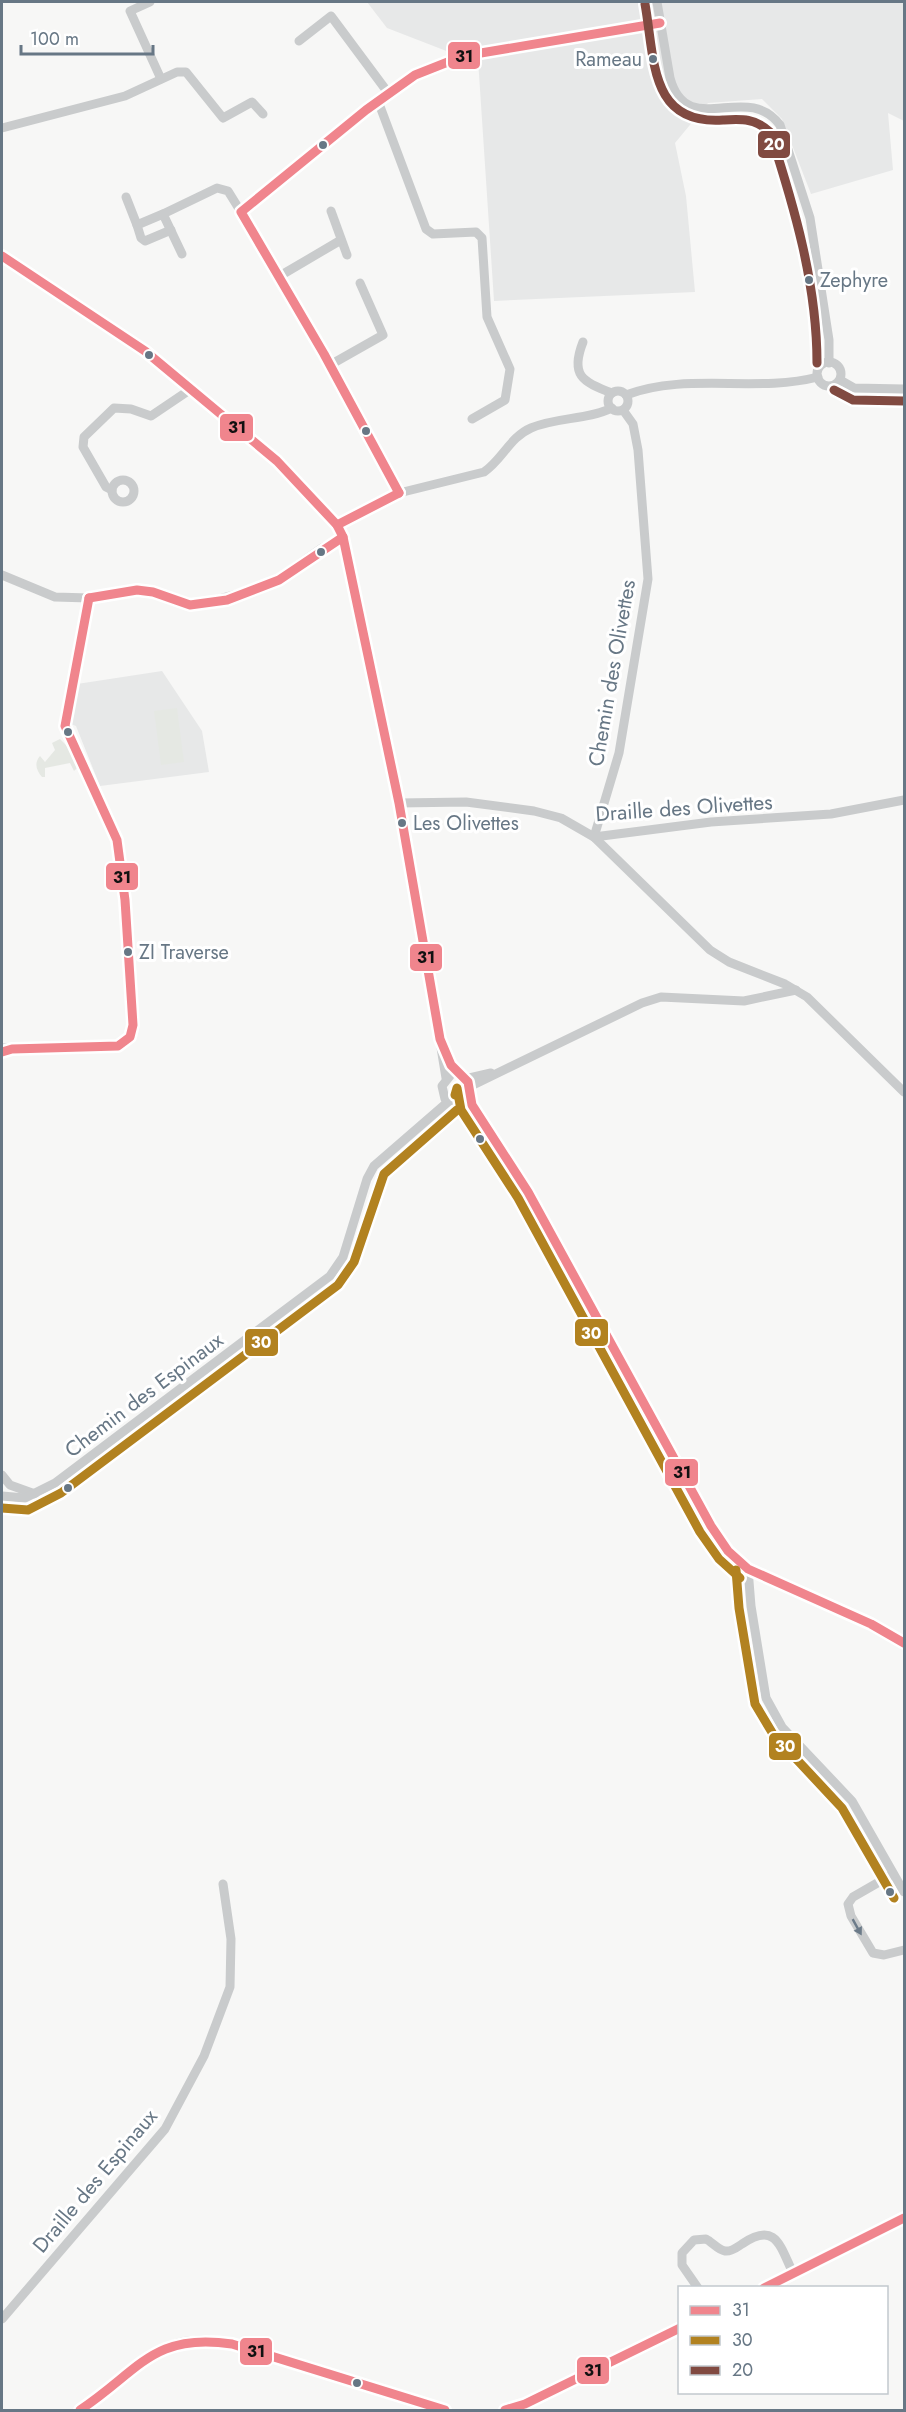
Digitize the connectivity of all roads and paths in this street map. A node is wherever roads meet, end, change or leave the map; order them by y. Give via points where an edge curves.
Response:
1 (150, 2) edge
2 (657, 2) edge
3 (660, 23) junction
4 (299, 41) dead end
5 (160, 79) junction
6 (389, 94) junction
7 (378, 101) junction
8 (263, 114) dead end
9 (2, 128) edge
10 (126, 197) dead end
11 (331, 211) dead end
12 (242, 212) junction
13 (164, 214) junction
14 (137, 225) junction
15 (171, 230) junction
16 (341, 240) junction
17 (182, 254) dead end
18 (347, 255) dead end
19 (2, 256) edge
20 (278, 277) junction
21 (360, 283) dead end
22 (583, 342) dead end
23 (829, 363) junction
24 (330, 365) junction
25 (818, 377) junction
26 (840, 380) junction
27 (191, 389) junction
28 (904, 389) edge
29 (612, 393) junction
30 (626, 395) junction
31 (612, 408) junction
32 (623, 410) junction
33 (472, 419) dead end
34 (112, 490) dead end
35 (399, 493) junction
36 (337, 525) junction
37 (343, 537) junction
38 (2, 575) edge
39 (89, 598) junction
40 (904, 800) edge
41 (399, 803) junction
42 (594, 837) junction
43 (796, 990) junction
44 (440, 1039) junction
45 (5, 1050) edge
46 (446, 1078) junction
47 (465, 1084) junction
48 (904, 1092) edge
49 (446, 1098) junction
50 (459, 1102) junction
51 (490, 1136) junction
52 (2, 1475) edge
53 (35, 1494) junction
54 (2, 1496) edge
55 (748, 1569) junction
56 (904, 1643) edge
57 (893, 1874) junction
58 (222, 1884) dead end
59 (904, 1892) edge
60 (904, 1950) edge
61 (904, 2218) edge
62 (793, 2273) junction
63 (697, 2286) edge
64 (767, 2286) edge
65 (2, 2319) edge
66 (678, 2329) edge
67 (80, 2410) edge
68 (445, 2410) edge
69 (505, 2410) edge

1 - 5 street via 130,11
2 - 3 street
3 - 6 street via 463,56 415,75
3 - 23 street via 674,91 681,99 702,109 759,108 771,113 780,125 810,218
4 - 6 street via 331,16
5 - 8 street via 186,72 223,118 252,102
5 - 9 street via 125,96
6 - 7 street
7 - 12 street
7 - 33 street via 426,229 433,234 476,232 482,238 487,317 510,369 505,400
10 - 14 street
11 - 16 street
12 - 13 street via 228,191 217,188
12 - 20 street
13 - 14 street
13 - 15 street
14 - 15 street via 145,241
15 - 17 street
16 - 18 street
16 - 20 street
19 - 27 street via 145,351
20 - 24 street
21 - 24 street via 383,335
22 - 29 street via 578,356 580,376 594,387
23 - 25 street via 819,369
23 - 26 street via 839,368
24 - 35 street
25 - 26 street via 826,386
25 - 30 street via 772,383 657,386
26 - 28 street via 854,388
27 - 34 street via 152,416 114,408 84,437 83,447 106,487
27 - 36 street via 277,461
29 - 30 street
29 - 31 street via 608,399
30 - 32 street via 628,403
31 - 32 street
31 - 35 street via 528,429 484,472
32 - 42 street, Chemin des Olivettes via 633,424 638,450 648,579 620,753
35 - 36 street
36 - 37 street
37 - 39 street via 269,585 213,603 187,605 154,592 136,590
37 - 41 street
38 - 39 street via 55,597
39 - 45 street via 65,726 117,840 133,1025 130,1037 118,1046
40 - 42 street, Draille des Olivettes via 831,814 711,822
41 - 42 street, Draille des Olivettes via 466,802 534,811 561,818
41 - 44 street
42 - 43 street via 710,950
43 - 47 street via 744,1000 661,997
43 - 48 street
44 - 46 street
44 - 47 street
46 - 47 street
46 - 49 street via 441,1086
47 - 50 street
47 - 51 street
49 - 50 street
49 - 53 street, Chemin des Espinaux via 419,1128 374,1166 344,1257 330,1276 63,1478
50 - 51 street
51 - 55 street via 528,1192 711,1526 728,1551
52 - 53 street via 10,1485
53 - 54 street, Chemin des Espinaux via 25,1498
55 - 56 street via 871,1624
55 - 57 street via 766,1698 782,1727 852,1801
57 - 59 street
57 -> 60 street via 853,1897 848,1904 873,1953 884,1955
58 - 65 street, Draille des Espinaux via 231,1939 230,1987 204,2056 165,2129
61 - 62 street
62 - 63 street via 772,2236 756,2234 732,2251 724,2252 706,2239 694,2240 682,2253 682,2265
62 - 64 street
66 - 69 street via 525,2404
67 - 68 street via 151,2356 178,2341 206,2338

